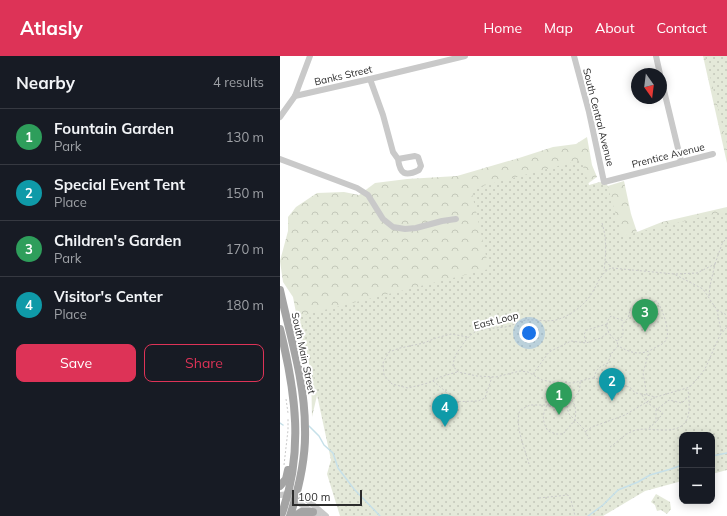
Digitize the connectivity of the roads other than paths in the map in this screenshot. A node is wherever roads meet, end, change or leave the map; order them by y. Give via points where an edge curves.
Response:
1 (310, 56) edge
2 (465, 56) edge
3 (574, 56) edge
4 (656, 56) edge
5 (659, 68) edge
6 (370, 79) junction
7 (295, 96) junction
8 (667, 103) edge
9 (280, 116) edge
10 (714, 154) dead end
11 (280, 159) edge
12 (398, 159) dead end
13 (681, 161) junction
14 (604, 182) joint
15 (456, 219) dead end
16 (280, 290) edge
17 (280, 329) edge
18 (292, 387) junction
19 (280, 486) edge
20 (284, 495) edge
21 (296, 496) junction
22 (315, 514) edge
23 (280, 516) edge
24 (290, 516) edge
25 (296, 516) edge
26 (326, 516) edge

1 - 7 street
2 - 6 street, Banks Street
3 - 14 street, South Central Avenue
4 - 5 street
6 - 7 street, Banks Street
6 - 12 street via 393,152
7 - 9 street
8 - 13 street
10 - 13 street, Prentice Avenue
11 - 15 street via 357,188 368,195 383,219 393,226 416,228
13 - 14 street, Prentice Avenue
16 - 21 main road, South Main Street via 304,402 305,446
17 - 18 main road, South Main Street
18 - 19 main road via 289,465 286,478
18 - 20 main road, South Main Street via 296,418 294,463
20 - 21 street
20 - 23 main road, South Main Street
21 - 22 street
21 - 24 main road, South Main Street
21 - 26 street via 305,498
22 - 25 main road via 301,512

